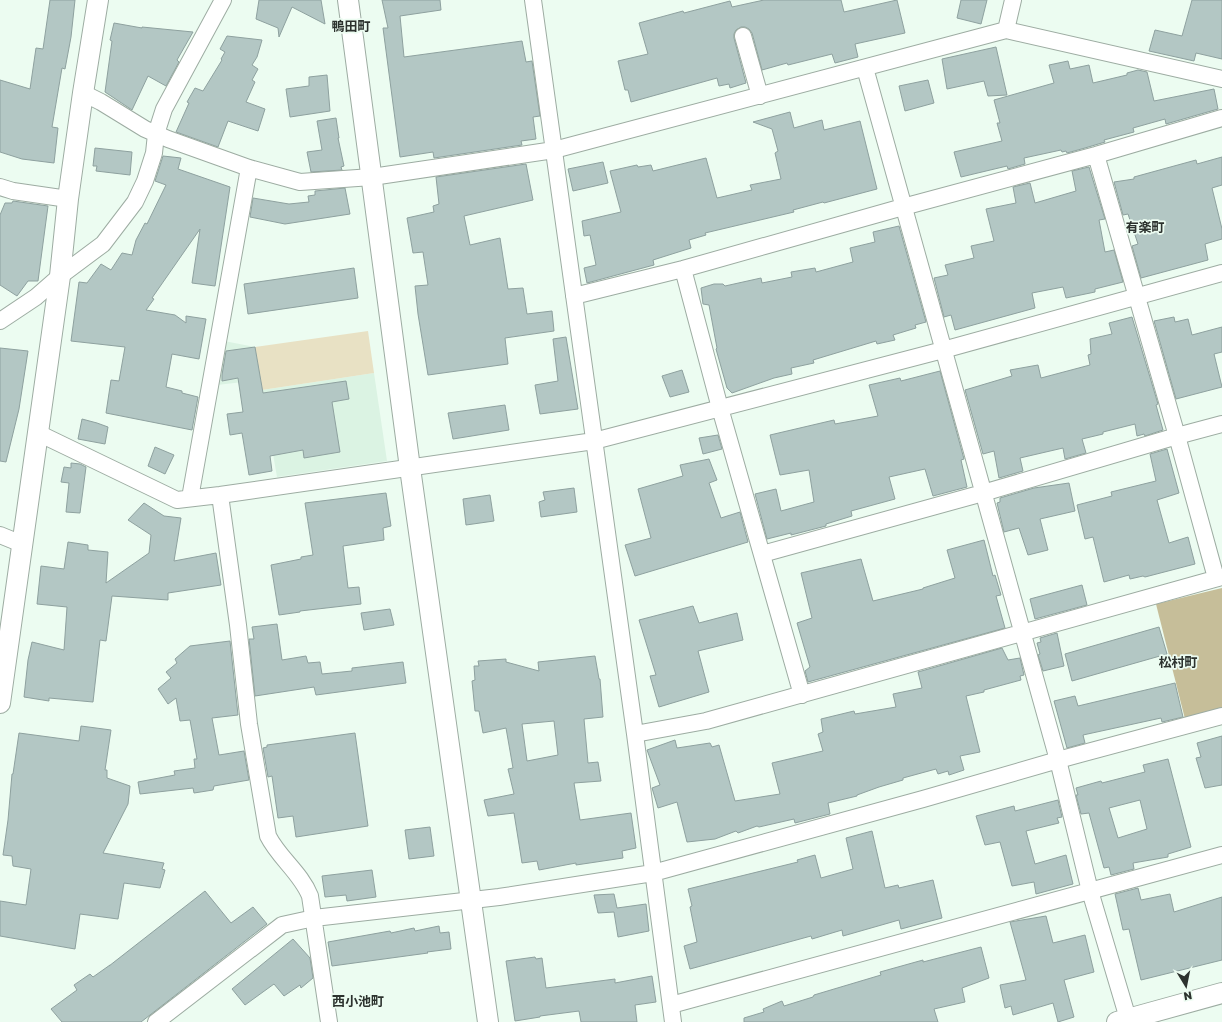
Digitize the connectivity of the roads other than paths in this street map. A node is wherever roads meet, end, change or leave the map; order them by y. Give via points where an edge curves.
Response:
1 (98, 0) edge
2 (223, 0) edge
3 (348, 0) edge
4 (533, 0) edge
5 (1013, 0) edge
6 (1006, 30) junction
7 (743, 36) dead end
8 (865, 68) junction
9 (1222, 78) edge
10 (83, 92) junction
11 (760, 96) junction
12 (1222, 118) edge
13 (156, 134) junction
14 (554, 150) junction
15 (1096, 155) junction
16 (249, 168) junction
17 (372, 177) junction
18 (0, 187) edge
19 (68, 199) junction
20 (903, 207) junction
21 (684, 269) junction
22 (1222, 274) edge
23 (60, 276) junction
24 (574, 296) junction
25 (1136, 296) junction
26 (0, 321) edge
27 (943, 350) junction
28 (720, 408) junction
29 (1222, 424) edge
30 (38, 433) junction
31 (1177, 436) junction
32 (594, 441) junction
33 (410, 468) junction
34 (983, 493) junction
35 (220, 495) junction
36 (190, 498) junction
37 (0, 535) edge
38 (22, 544) junction
39 (762, 554) junction
40 (1219, 578) edge
41 (1023, 634) junction
42 (802, 695) junction
43 (0, 703) edge
44 (1222, 716) edge
45 (635, 734) junction
46 (1058, 760) junction
47 (1222, 854) edge
48 (653, 873) junction
49 (1090, 891) junction
50 (470, 901) junction
51 (314, 918) junction
52 (1222, 993) edge
53 (670, 1005) junction
54 (1125, 1021) edge
55 (156, 1022) edge
56 (329, 1022) edge
57 (488, 1022) edge
58 (673, 1022) edge

1 - 10 street
2 - 13 street via 164,109
3 - 17 street
4 - 14 street
5 - 6 street
6 - 8 street
6 - 9 street
7 - 11 street
8 - 11 street
8 - 20 street
10 - 13 street via 145,130
10 - 19 street
11 - 14 street
12 - 15 street
13 - 16 street
13 - 23 street via 154,153 135,202 103,244
14 - 17 street
14 - 24 street
15 - 20 street
15 - 25 street
16 - 17 street via 300,182
16 - 36 street
17 - 33 street
18 - 19 street
19 - 23 street
20 - 21 street
20 - 27 street
21 - 24 street
21 - 28 street
22 - 25 street
23 - 26 street via 36,297
23 - 30 street
24 - 32 street
25 - 27 street
25 - 31 street
27 - 28 street
27 - 34 street
28 - 32 street
28 - 39 street
29 - 31 street
30 - 36 street via 177,500
30 - 38 street
31 - 34 street
31 - 40 street
32 - 33 street
32 - 45 street
33 - 35 street
33 - 50 street
34 - 39 street
34 - 41 street
35 - 36 street
35 - 51 street via 249,724 268,836 307,888
37 - 38 street
38 - 43 street
39 - 42 street
40 - 41 street
41 - 42 street
41 - 46 street
42 - 45 street via 706,721
44 - 46 street
45 - 48 street
46 - 48 street via 915,802
46 - 49 street
47 - 49 street
48 - 50 street
48 - 53 street
49 - 53 street
49 - 54 street
50 - 51 street
50 - 57 street
51 - 55 street via 282,925
51 - 56 street
52 - 54 street
53 - 58 street

